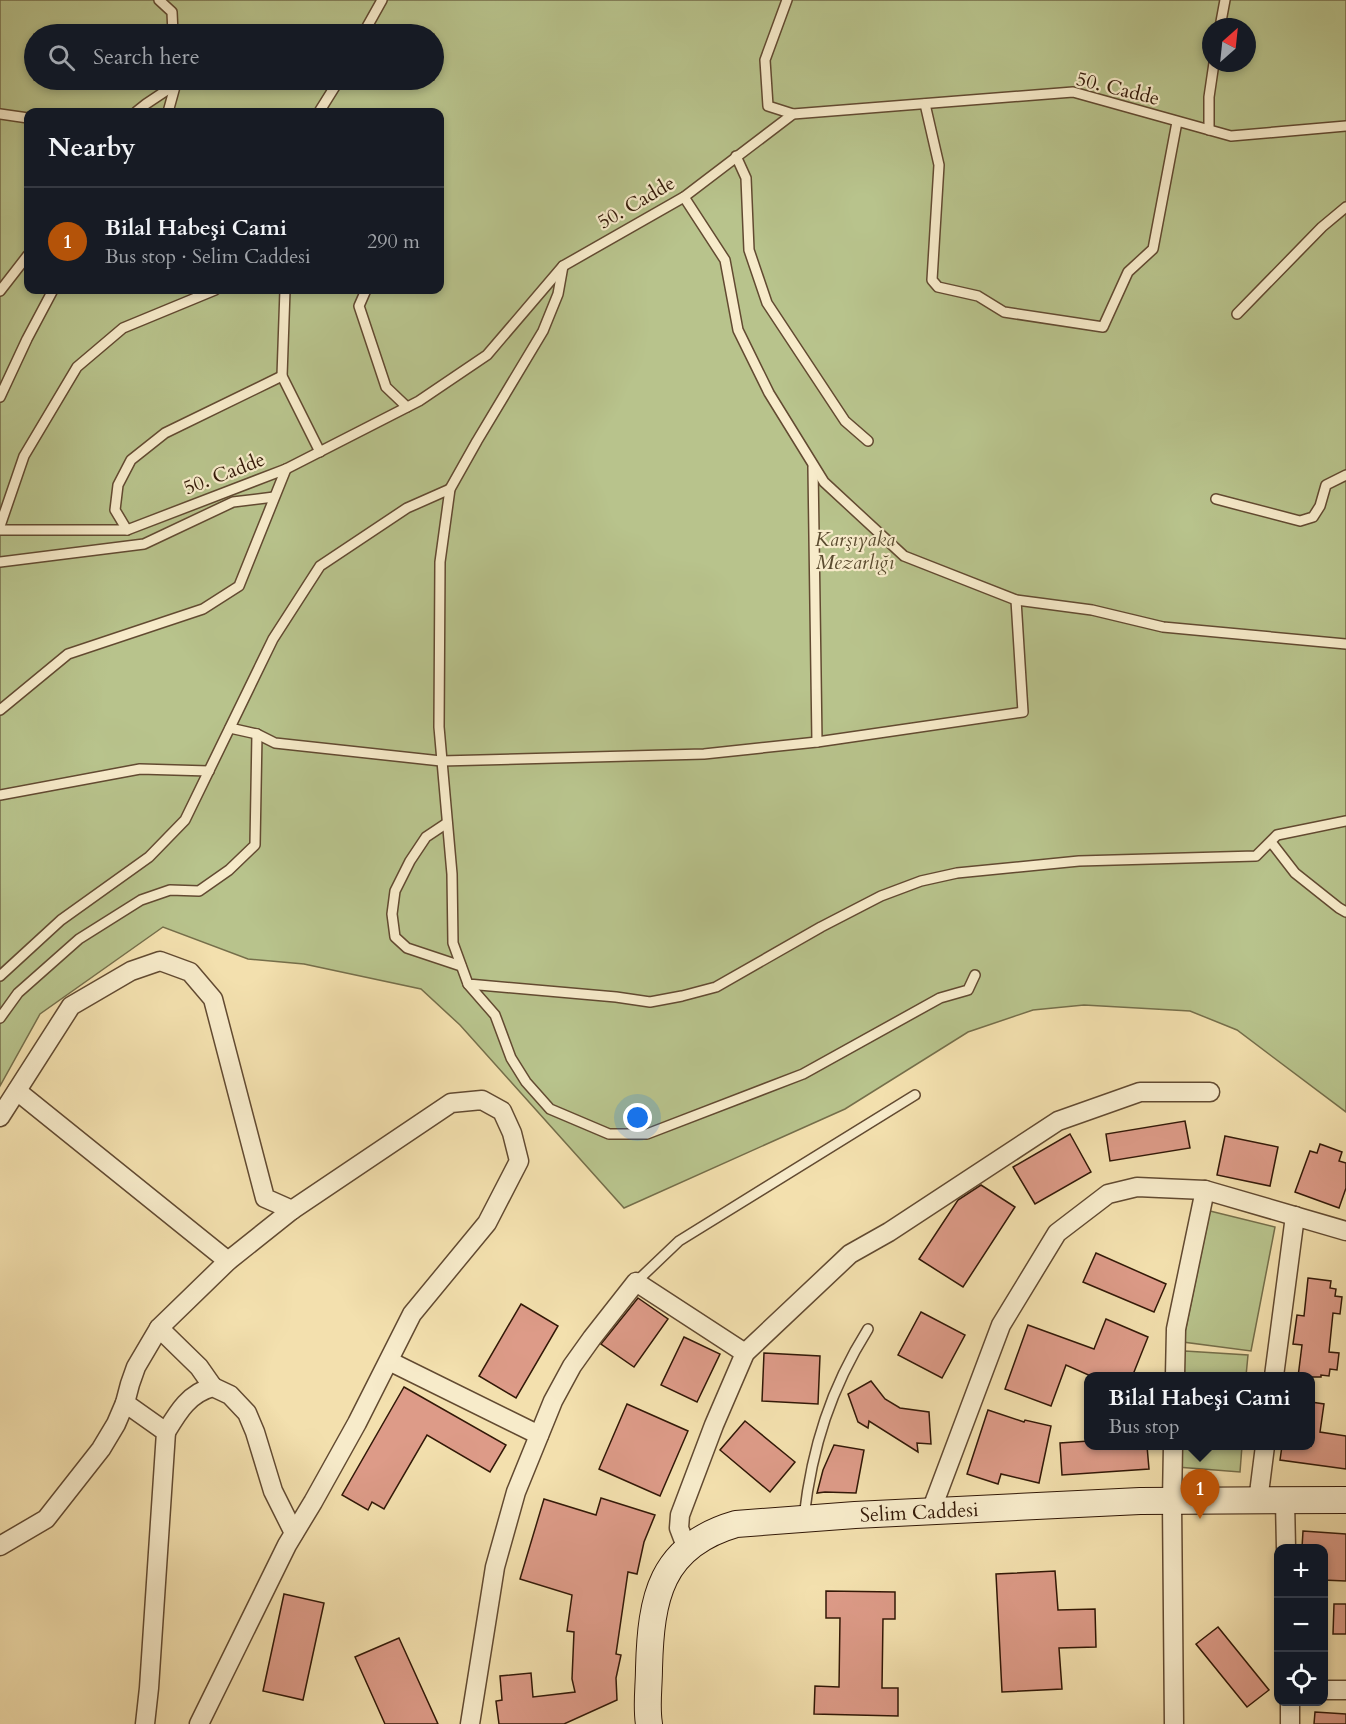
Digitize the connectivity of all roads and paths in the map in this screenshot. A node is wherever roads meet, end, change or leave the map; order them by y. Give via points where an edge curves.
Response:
1 (159, 0) edge
2 (382, 0) edge
3 (787, 0) edge
4 (1225, 0) edge
5 (1222, 18) edge
6 (173, 24) edge
7 (369, 24) edge
8 (1213, 72) edge
9 (165, 90) edge
10 (174, 90) edge
11 (333, 90) edge
12 (925, 104) junction
13 (141, 108) edge
14 (169, 108) edge
15 (322, 108) edge
16 (0, 114) edge
17 (793, 114) junction
18 (24, 117) edge
19 (1177, 122) junction
20 (1346, 126) edge
21 (1209, 130) junction
22 (736, 156) junction
23 (684, 196) junction
24 (1346, 207) edge
25 (24, 260) edge
26 (563, 266) junction
27 (0, 291) edge
28 (51, 294) edge
29 (205, 294) edge
30 (285, 294) edge
31 (364, 294) edge
32 (1237, 314) dead end
33 (282, 376) junction
34 (0, 397) edge
35 (407, 407) junction
36 (868, 441) dead end
37 (320, 452) junction
38 (813, 465) junction
39 (286, 469) junction
40 (1346, 475) edge
41 (450, 489) junction
42 (274, 497) junction
43 (1216, 498) dead end
44 (0, 528) edge
45 (127, 530) junction
46 (0, 562) edge
47 (1016, 600) junction
48 (1346, 644) edge
49 (0, 710) edge
50 (230, 728) junction
51 (257, 734) junction
52 (817, 742) junction
53 (441, 761) junction
54 (209, 771) junction
55 (0, 795) edge
56 (1346, 821) edge
57 (447, 823) junction
58 (1271, 842) junction
59 (1346, 912) edge
60 (461, 966) junction
61 (975, 975) dead end
62 (0, 976) edge
63 (468, 984) junction
64 (0, 1018) edge
65 (17, 1091) junction
66 (1210, 1092) dead end
67 (915, 1095) dead end
68 (0, 1116) edge
69 (1205, 1190) junction
70 (292, 1210) junction
71 (1295, 1216) junction
72 (1346, 1231) edge
73 (228, 1261) junction
74 (636, 1282) junction
75 (159, 1328) junction
76 (868, 1329) dead end
77 (745, 1353) junction
78 (389, 1361) junction
79 (1175, 1372) edge
80 (1275, 1372) edge
81 (213, 1387) junction
82 (125, 1403) junction
83 (166, 1432) junction
84 (539, 1435) junction
85 (1173, 1450) edge
86 (1264, 1450) edge
87 (1346, 1500) edge
88 (1172, 1501) junction
89 (1258, 1501) junction
90 (1286, 1501) junction
91 (931, 1511) junction
92 (804, 1519) junction
93 (294, 1533) junction
94 (1286, 1544) edge
95 (0, 1546) edge
96 (687, 1549) junction
97 (1328, 1690) edge
98 (1346, 1690) edge
99 (1290, 1706) edge
100 (645, 1723) edge
101 (145, 1724) edge
102 (199, 1724) edge
103 (470, 1724) edge
104 (1174, 1724) edge
105 (1290, 1724) edge

1 - 6 lane via 172,12
2 - 7 lane
3 - 17 lane via 765,60 768,106
4 - 5 lane
8 - 21 lane
9 - 13 lane
10 - 14 lane
11 - 15 lane
12 - 17 lane, 50. Cadde
12 - 19 lane, 50. Cadde via 1073,92
12 - 19 lane via 939,165 932,280 938,287 978,296 1004,312 1102,327 1128,272 1153,249
16 - 18 lane
17 - 22 lane, 50. Cadde
19 - 21 lane, 50. Cadde
20 - 21 lane, 50. Cadde via 1231,136
22 - 23 lane, 50. Cadde
22 - 36 lane via 746,178 749,250 767,303 845,421
23 - 26 lane, 50. Cadde
23 - 38 lane via 725,260 738,330 769,393
24 - 32 lane
25 - 27 lane
26 - 35 lane, 50. Cadde via 487,355
26 - 41 lane via 558,294 543,331
28 - 34 lane
29 - 44 lane via 123,328 77,367 24,456
30 - 33 lane
31 - 35 lane via 359,306 386,387
33 - 37 lane
33 - 45 lane via 165,434 131,460 117,485 115,510
35 - 37 lane, 50. Cadde
37 - 39 lane, 50. Cadde
38 - 47 lane via 824,482 904,556
38 - 52 lane
39 - 42 lane
39 - 45 lane, 50. Cadde
40 - 43 lane via 1326,485 1313,517 1299,521
41 - 50 lane via 407,508 320,566 273,639
41 - 53 lane via 440,562
42 - 46 lane via 233,501 144,544
42 - 49 lane via 238,586 203,609 68,654
44 - 45 lane, 50. Cadde
47 - 48 lane via 1092,610 1163,627
47 - 52 lane via 1023,712
50 - 51 lane
50 - 54 lane
51 - 53 lane via 275,743
51 - 64 lane via 255,845 199,891 170,890 141,900 79,939 18,993
52 - 53 lane via 704,754
53 - 57 lane
54 - 55 lane via 140,769
54 - 62 lane via 185,820 149,857 61,920
56 - 58 lane via 1277,835
57 - 60 lane via 453,943
57 - 60 lane via 426,837 410,861 395,891 392,914 395,938 407,948
58 - 59 lane via 1295,873
58 - 63 lane via 1256,856 1079,861 921,880 831,922 716,987 650,1002
60 - 63 lane
61 - 63 lane via 968,990 940,998 803,1074 647,1134 609,1134 550,1109 511,1058 495,1015
65 - 68 street
65 - 70 street via 71,1006 131,971 160,961 190,972 213,999 265,1198
65 - 73 street
66 - 77 street via 1140,1092 1058,1121 850,1254
67 - 74 lane via 680,1241
69 - 71 street
69 - 79 street via 1176,1329
69 - 91 street via 1137,1187 1108,1194 1057,1233 1001,1324
70 - 73 street
70 - 78 street via 451,1103 482,1100 502,1110 519,1161 487,1223 412,1314
71 - 72 street
71 - 80 street
73 - 75 street
74 - 77 street
74 - 84 street via 573,1366
75 - 81 street via 199,1367
75 - 82 street via 136,1366
76 - 92 lane via 828,1407 812,1467
77 - 96 street via 680,1515 679,1528
78 - 84 street
78 - 93 street
81 - 83 street via 192,1396
81 - 93 street via 230,1395 247,1413 273,1491
82 - 83 street
82 - 95 street via 101,1449 46,1519
83 - 101 street
84 - 103 street via 516,1492 495,1567
85 - 88 street
86 - 89 street
87 - 90 main road, Selim Caddesi
88 - 89 main road, Selim Caddesi
88 - 91 main road, Selim Caddesi
88 - 104 street
89 - 90 main road, Selim Caddesi
90 - 94 street
91 - 92 main road, Selim Caddesi
92 - 96 main road, Selim Caddesi via 736,1524 702,1537
93 - 102 street
96 - 100 main road, Selim Caddesi via 672,1564 660,1586 652,1614
97 - 98 street
99 - 105 street

